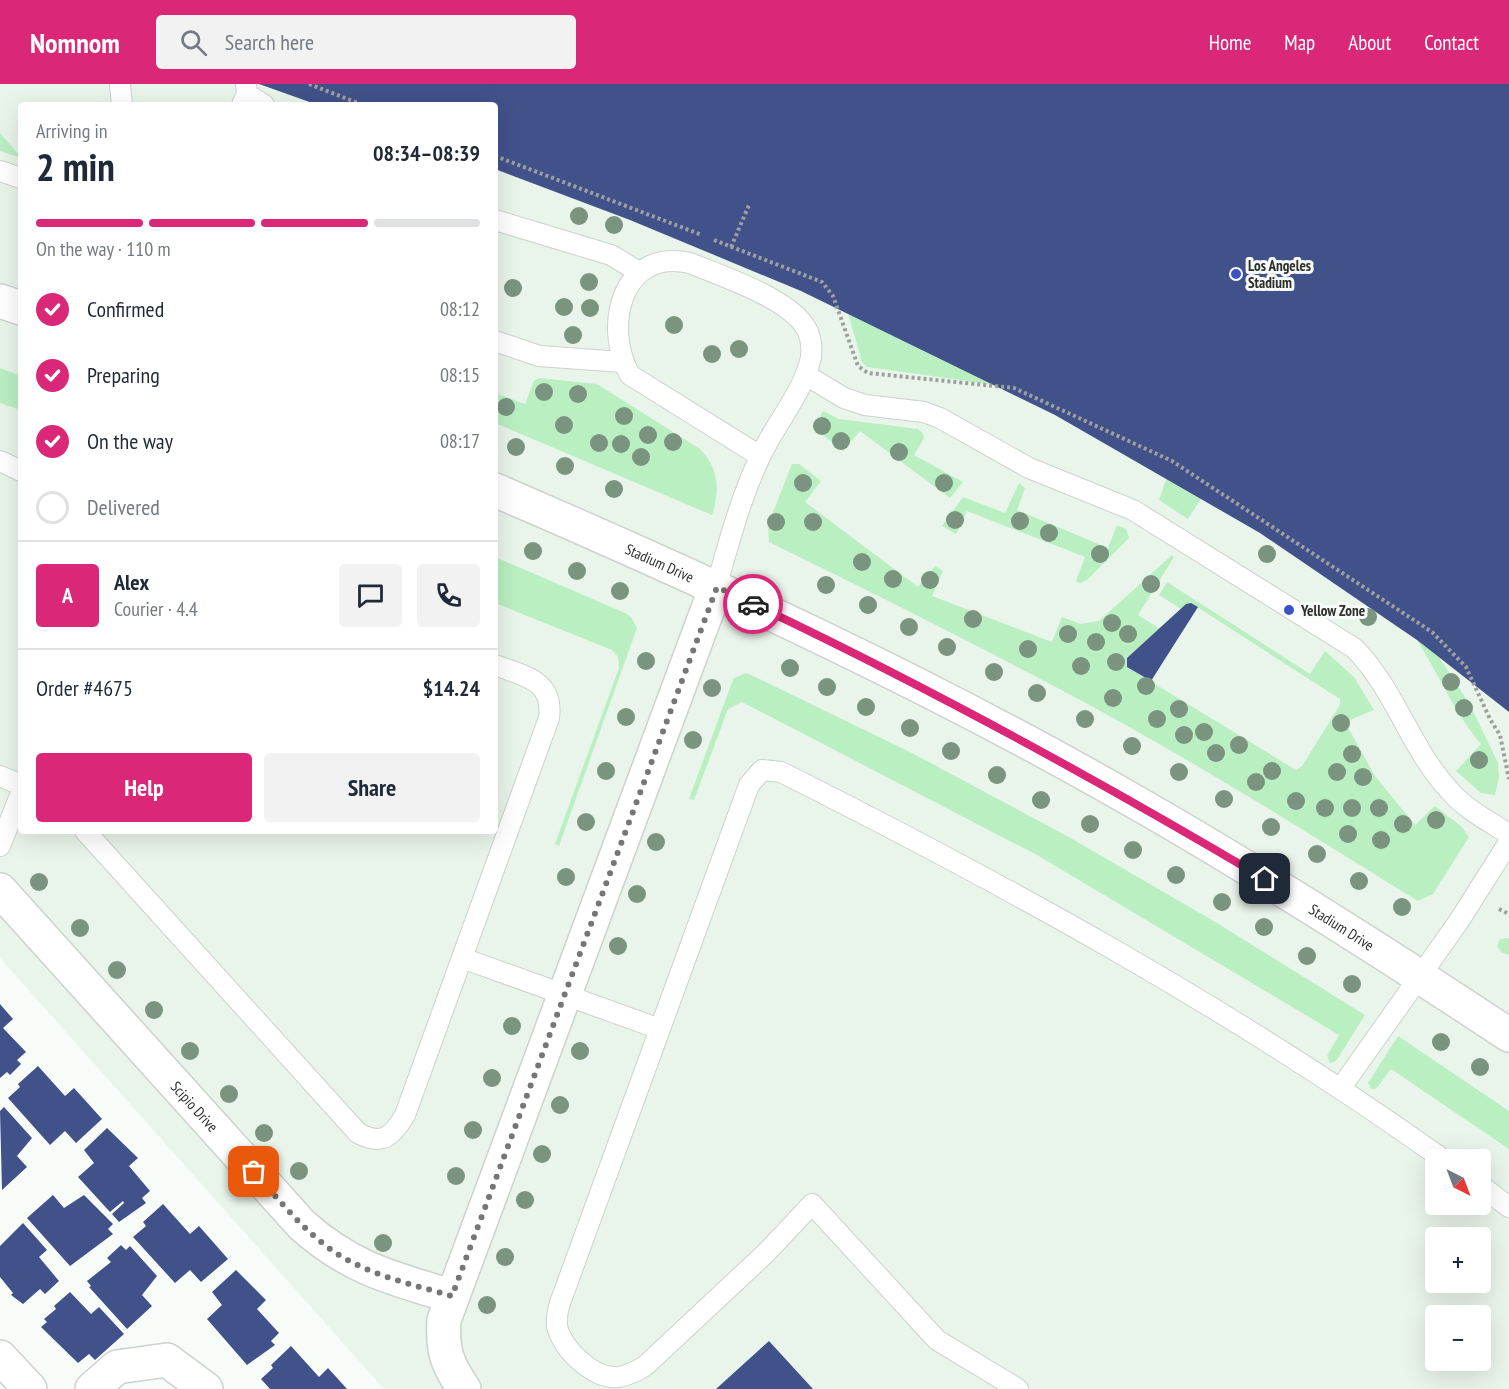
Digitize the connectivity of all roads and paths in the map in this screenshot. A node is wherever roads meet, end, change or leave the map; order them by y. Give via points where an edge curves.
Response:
1 (120, 84) edge
2 (309, 84) edge
3 (245, 94) edge
4 (122, 102) edge
5 (259, 102) edge
6 (355, 102) edge
7 (498, 157) edge
8 (0, 171) edge
9 (18, 177) edge
10 (749, 205) dead end
11 (498, 221) edge
12 (731, 247) junction
13 (639, 272) junction
14 (0, 301) edge
15 (18, 307) edge
16 (498, 342) edge
17 (622, 362) junction
18 (806, 375) junction
19 (760, 456) junction
20 (0, 461) edge
21 (18, 470) edge
22 (498, 491) edge
23 (717, 587) junction
24 (498, 666) edge
25 (0, 776) edge
26 (1509, 779) edge
27 (18, 784) edge
28 (18, 801) edge
29 (88, 834) edge
30 (1509, 834) edge
31 (1509, 842) edge
32 (0, 846) edge
33 (0, 890) edge
34 (462, 958) junction
35 (1419, 975) junction
36 (563, 995) junction
37 (660, 1029) junction
38 (1509, 1035) edge
39 (1340, 1089) junction
40 (1428, 1149) edge
41 (1491, 1193) edge
42 (1509, 1206) edge
43 (452, 1296) junction
44 (0, 1357) edge
45 (30, 1389) edge
46 (92, 1389) edge
47 (206, 1389) edge
48 (464, 1389) edge
49 (1018, 1389) edge

1 - 4 lane
2 - 6 path
3 - 5 lane
7 - 12 path
8 - 9 lane
10 - 12 path
11 - 13 lane via 611,255
12 - 26 path via 822,282 833,296 858,366 868,373 1014,388 1172,461 1432,632 1466,667 1500,735
13 - 17 lane via 623,297 618,343
13 - 18 lane via 661,261 682,262 782,305 807,330 812,349
14 - 15 street
16 - 17 lane via 539,356
17 - 19 lane via 642,385
18 - 19 lane
18 - 30 lane via 844,399 940,418 1029,468 1133,510 1354,648 1372,666 1419,750 1448,790
19 - 23 lane via 735,522
20 - 21 lane
22 - 23 street, Stadium Drive
23 - 35 street, Stadium Drive via 1110,788 1324,914
23 - 36 street
24 - 34 lane via 541,686 549,695 549,718
25 - 27 lane
28 - 32 lane
29 - 34 lane via 358,1133 370,1140 382,1140 396,1130 405,1115
31 - 35 lane
33 - 43 street, Scipio Drive via 308,1230 340,1256 363,1267
34 - 36 lane
35 - 38 street, Stadium Drive
35 - 39 lane
36 - 37 lane
36 - 43 street
37 - 39 lane via 749,785 762,771 771,770 1018,895
37 - 49 lane via 557,1315 557,1327 564,1340 590,1370 617,1377 645,1366 767,1252 812,1204 937,1340
39 - 40 lane
41 - 42 lane
43 - 48 street via 444,1320 442,1347
44 - 45 street
46 - 47 street via 117,1367 167,1360

